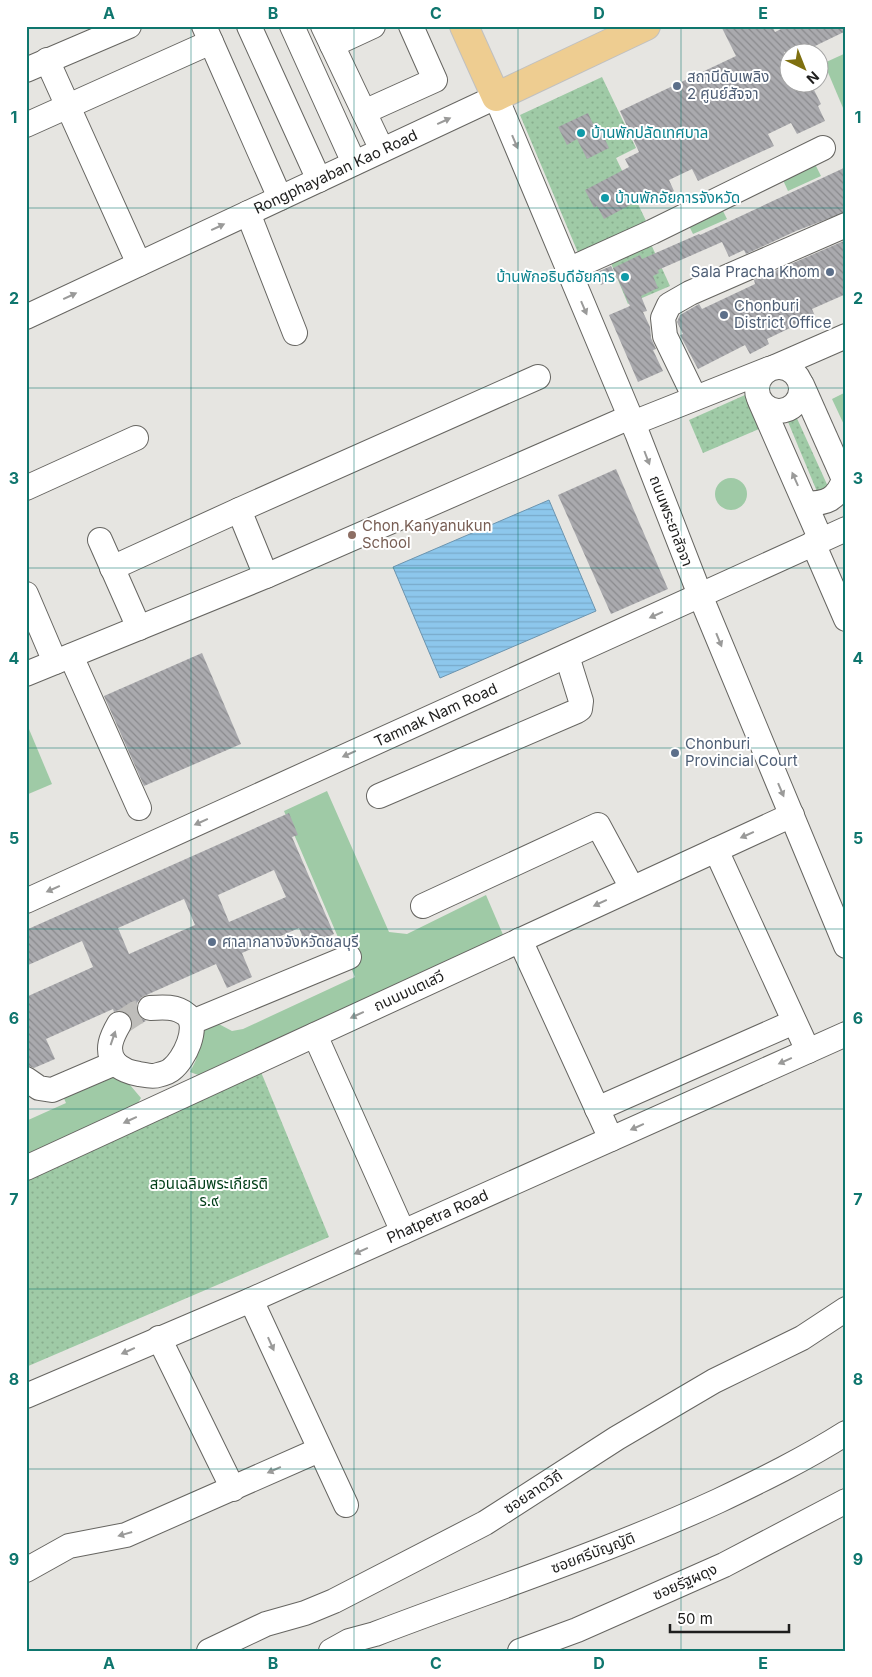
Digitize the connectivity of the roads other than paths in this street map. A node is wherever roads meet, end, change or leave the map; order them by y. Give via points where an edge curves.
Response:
1 (129, 26) edge
2 (249, 26) edge
3 (292, 26) edge
4 (373, 26) edge
5 (411, 26) edge
6 (464, 26) edge
7 (646, 26) edge
8 (207, 34) edge
9 (328, 35) edge
10 (37, 65) edge
11 (496, 97) junction
12 (68, 106) junction
13 (364, 112) junction
14 (26, 125) edge
15 (823, 148) dead end
16 (382, 150) junction
17 (354, 163) junction
18 (319, 180) junction
19 (280, 198) junction
20 (248, 213) junction
21 (846, 225) edge
22 (139, 264) junction
23 (568, 270) junction
24 (26, 317) edge
25 (295, 333) dead end
26 (846, 336) edge
27 (772, 368) junction
28 (538, 378) dead end
29 (802, 385) junction
30 (695, 398) junction
31 (760, 401) junction
32 (631, 420) junction
33 (136, 438) dead end
34 (845, 482) edge
35 (26, 488) edge
36 (806, 504) junction
37 (239, 510) junction
38 (846, 529) edge
39 (100, 540) dead end
40 (817, 542) junction
41 (112, 568) junction
42 (266, 576) junction
43 (26, 594) edge
44 (700, 595) junction
45 (846, 619) edge
46 (139, 628) junction
47 (566, 656) junction
48 (63, 659) junction
49 (26, 674) edge
50 (379, 796) dead end
51 (139, 808) dead end
52 (792, 815) junction
53 (716, 850) junction
54 (632, 888) junction
55 (26, 901) edge
56 (423, 906) dead end
57 (520, 940) junction
58 (846, 946) edge
59 (348, 957) dead end
60 (150, 1008) tunnel mouth
61 (192, 1022) junction
62 (794, 1022) junction
63 (120, 1024) tunnel mouth
64 (846, 1034) edge
65 (314, 1035) junction
66 (808, 1051) junction
67 (181, 1059) junction
68 (125, 1068) junction
69 (26, 1079) edge
70 (190, 1092) junction
71 (157, 1107) junction
72 (597, 1109) junction
73 (611, 1139) junction
74 (26, 1168) edge
75 (403, 1232) junction
76 (251, 1300) junction
77 (846, 1309) edge
78 (159, 1338) junction
79 (26, 1396) edge
80 (846, 1433) edge
81 (319, 1450) junction
82 (233, 1489) junction
83 (846, 1501) edge
84 (346, 1505) dead end
85 (26, 1570) edge
86 (208, 1651) edge
87 (331, 1651) edge
88 (520, 1651) edge

1 - 10 street
2 - 18 street
3 - 17 street
4 - 9 street
5 - 13 street via 435,80
6 - 11 main road
7 - 11 main road, Rongphayaban Kao Road
8 - 12 street
8 - 19 street
9 - 13 street
10 - 12 street
16 -> 11 street, Rongphayaban Kao Road
11 -> 23 street, ถนนพระยาสัจจา
12 - 14 street
12 - 22 street
13 - 16 street
15 - 23 street
16 - 17 street, Rongphayaban Kao Road
17 - 18 street, Rongphayaban Kao Road
18 - 19 street, Rongphayaban Kao Road
19 - 20 street, Rongphayaban Kao Road
22 -> 20 street, Rongphayaban Kao Road
20 - 25 street
21 - 30 street via 669,305 662,318 665,336
24 -> 22 street, Rongphayaban Kao Road
23 -> 32 street, ถนนพระยาสัจจา
26 - 27 street
27 - 29 street via 790,368
27 - 30 street
27 - 31 street via 759,379 757,394
28 - 37 street
29 - 31 street via 799,400 787,410 772,410
29 - 34 street
30 - 32 street
36 -> 31 street
32 - 42 street
32 -> 44 street, ถนนพระยาสัจจา
33 - 35 street
34 - 36 street via 832,499
36 - 40 street
37 - 41 street
37 - 42 street
38 - 40 street, Tamnak Nam Road
39 - 41 street
40 - 44 street, Tamnak Nam Road
40 - 45 street
41 - 46 street
42 - 46 street
43 - 48 street
44 -> 47 street, Tamnak Nam Road
44 -> 52 street, ถนนพระยาสัจจา
46 - 48 street
47 - 50 street via 581,701 580,709
47 -> 55 street, Tamnak Nam Road
48 - 49 street
48 - 51 street
52 -> 53 street, ถนนมนตเสวี
52 - 58 street, ถนนพระยาสัจจา
53 - 54 street, ถนนมนตเสวี
53 - 62 street
54 - 56 street via 598,825
54 -> 57 street, ถนนมนตเสวี
57 -> 65 street, ถนนมนตเสวี
57 - 72 street
59 - 61 street
60 - 61 street via 178,1010
61 - 67 street via 189,1043
62 - 66 street
62 - 72 street
68 -> 63 street via 111,1055 113,1034
64 - 66 street, Phatpetra Road
65 - 70 street, ถนนมนตเสวี
65 - 75 street
66 -> 73 street, Phatpetra Road
67 - 68 street via 172,1069 156,1076
67 - 70 street via 180,1070
68 - 69 street via 52,1090 39,1088
68 - 71 street via 148,1088
70 - 71 street, ถนนมนตเสวี
71 -> 74 street, ถนนมนตเสวี
72 - 73 street
73 - 75 street, Phatpetra Road
75 -> 76 street, Phatpetra Road
76 - 78 street, Phatpetra Road
76 -> 81 street
77 - 86 street, ซอยลาดวิถี via 802,1338 714,1381 617,1438 485,1523 334,1601 266,1624
78 -> 79 street, Phatpetra Road
78 - 82 street
80 - 87 street, ซอยศรีบัญญัติ via 756,1483 659,1528
81 -> 82 street
81 - 84 street
82 -> 85 street via 126,1535 69,1546
83 - 88 street, ซอยรัฐผดุง via 724,1565 577,1630

